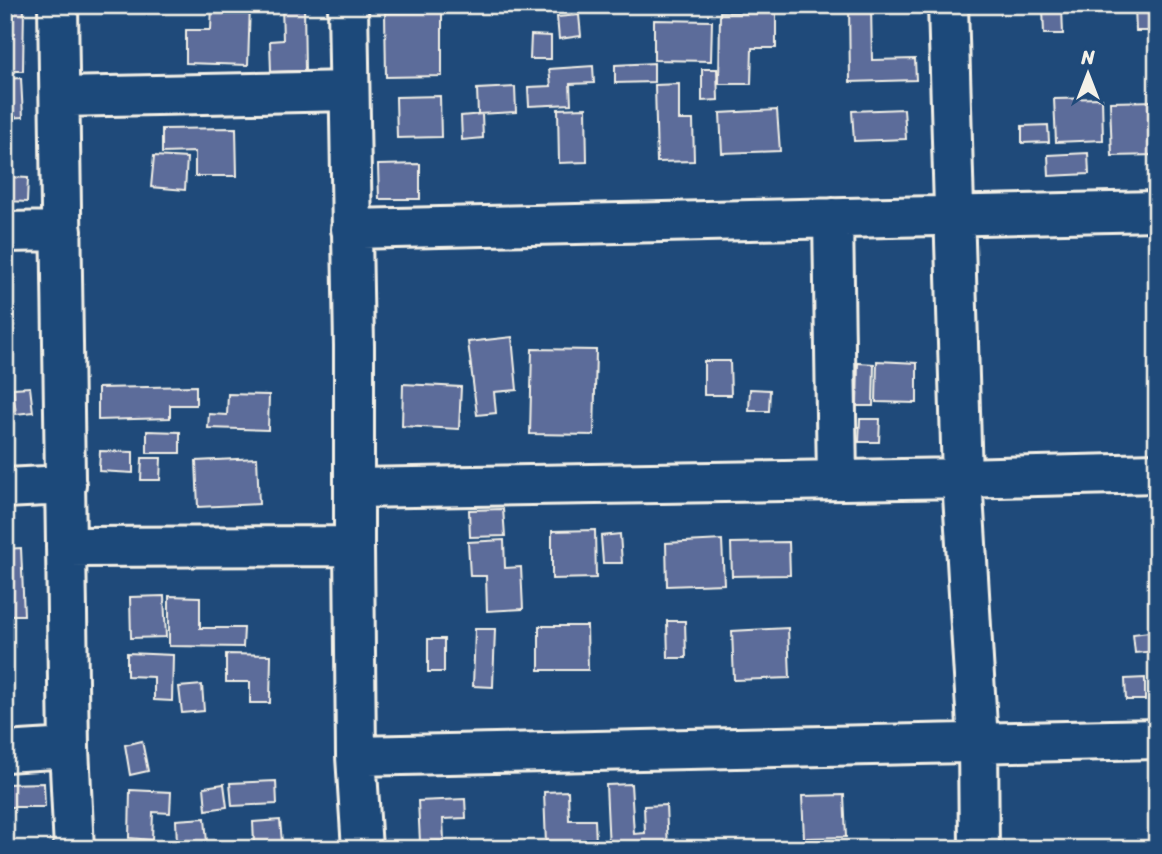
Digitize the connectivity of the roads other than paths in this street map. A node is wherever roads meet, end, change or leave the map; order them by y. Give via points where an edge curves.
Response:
1 (58, 5) edge
2 (348, 5) edge
3 (948, 5) edge
4 (349, 91) junction
5 (60, 97) junction
6 (1157, 211) edge
7 (954, 215) junction
8 (833, 218) junction
9 (351, 229) junction
10 (62, 231) junction
11 (5, 232) edge
12 (1157, 473) edge
13 (962, 478) junction
14 (837, 479) junction
15 (66, 485) junction
16 (5, 488) edge
17 (354, 488) junction
18 (354, 546) junction
19 (66, 547) junction
20 (1157, 739) edge
21 (978, 742) junction
22 (69, 748) junction
23 (5, 752) edge
24 (356, 756) junction
25 (74, 849) edge
26 (362, 849) edge
27 (979, 849) edge

1 - 5 street
2 - 4 street
3 - 7 street
4 - 5 street
4 - 9 street
5 - 10 street
6 - 7 street
7 - 8 street
7 - 13 street
8 - 9 street
8 - 14 street
9 - 17 street
10 - 11 street
10 - 15 street
12 - 13 street
13 - 14 street
13 - 21 street
14 - 17 street
15 - 16 street
15 - 19 street
17 - 18 street
18 - 19 street
18 - 24 street
19 - 22 street
20 - 21 street
21 - 24 street
21 - 27 street
22 - 23 street
22 - 25 street
24 - 26 street

